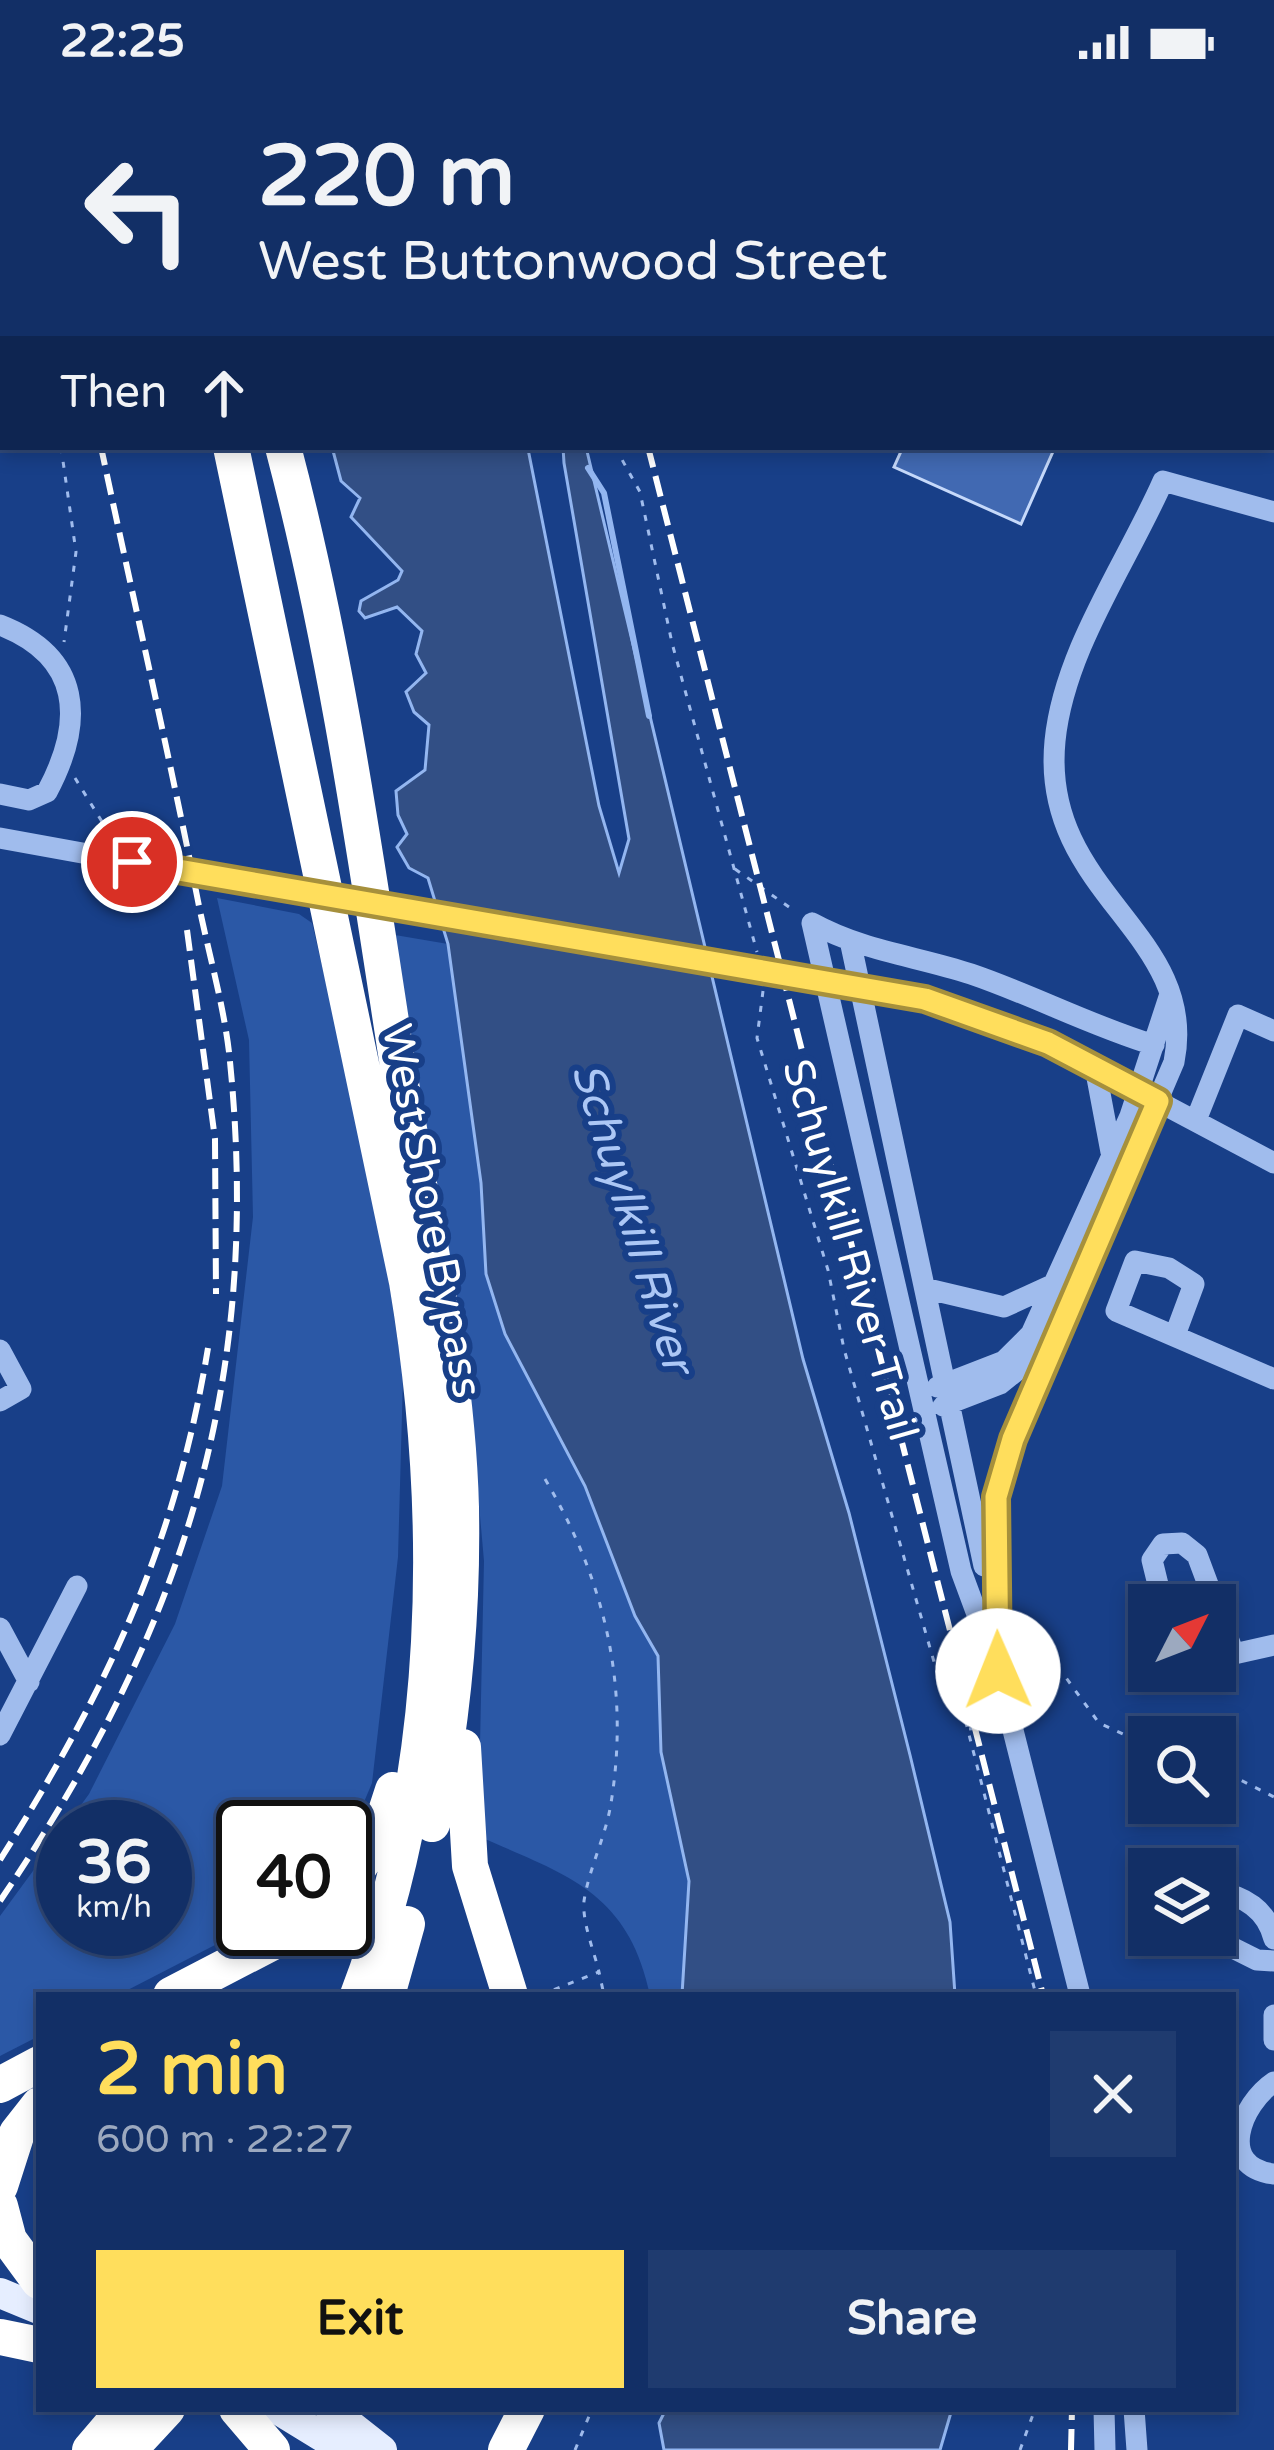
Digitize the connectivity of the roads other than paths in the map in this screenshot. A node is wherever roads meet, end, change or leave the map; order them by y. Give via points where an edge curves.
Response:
1 (232, 450) edge
2 (284, 450) edge
3 (1274, 512) edge
4 (0, 626) edge
5 (0, 794) edge
6 (0, 838) edge
7 (851, 945) junction
8 (1172, 991) junction
9 (1274, 1031) edge
10 (1154, 1045) junction
11 (1095, 1067) junction
12 (1148, 1095) junction
13 (1192, 1118) junction
14 (1111, 1152) junction
15 (1135, 1154) junction
16 (1274, 1163) edge
17 (1052, 1285) junction
18 (928, 1289) junction
19 (1175, 1335) junction
20 (1054, 1340) junction
21 (0, 1350) edge
22 (1274, 1379) edge
23 (950, 1393) junction
24 (0, 1401) edge
25 (921, 1402) junction
26 (1158, 1584) edge
27 (1205, 1584) edge
28 (77, 1586) dead end
29 (459, 1612) junction
30 (0, 1628) edge
31 (1274, 1645) edge
32 (1236, 1657) edge
33 (998, 1671) junction
34 (29, 1682) junction
35 (423, 1695) junction
36 (0, 1735) edge
37 (372, 1842) edge
38 (1236, 1899) edge
39 (1274, 1939) edge
40 (1236, 1950) edge
41 (246, 1956) edge
42 (1274, 1961) edge
43 (178, 1992) edge
44 (359, 1992) edge
45 (388, 1992) edge
46 (509, 1992) edge
47 (1079, 1992) edge
48 (1274, 2015) edge
49 (1274, 2040) edge
50 (36, 2066) edge
51 (1274, 2082) edge
52 (0, 2085) edge
53 (36, 2109) edge
54 (1274, 2174) edge
55 (0, 2186) edge
56 (0, 2206) edge
57 (36, 2277) edge
58 (0, 2293) edge
59 (36, 2307) edge
60 (0, 2320) edge
61 (0, 2337) edge
62 (36, 2339) edge
63 (36, 2341) edge
64 (162, 2412) edge
65 (253, 2412) edge
66 (254, 2412) edge
67 (334, 2412) edge
68 (525, 2412) edge
69 (1104, 2412) edge
70 (1134, 2412) edge
71 (113, 2439) edge
72 (272, 2450) edge
73 (344, 2450) edge
74 (382, 2450) edge
75 (506, 2450) edge
76 (1105, 2450) edge
77 (1137, 2450) edge

1 - 35 highway, West Shore Bypass via 425,1388
2 - 29 highway, West Shore Bypass via 351,763 452,1393
3 - 8 street via 1163,481 1062,700 1055,766 1065,832
4 - 5 street via 43,644 71,716 63,758 42,797
6 - 11 street, bridge via 925,999
7 - 10 street via 970,974
7 - 18 street
7 - 25 street via 812,923
8 - 10 street
8 - 12 street via 1180,1030
9 - 13 street via 1238,1015
10 - 12 street
11 - 12 street
11 - 14 street
12 - 13 street
12 - 14 street
12 - 15 street
13 - 15 street
13 - 16 street
14 - 17 street
15 - 20 street
17 - 18 street via 1004,1307
17 - 23 street via 1019,1348
18 - 23 street
19 - 19 street via 1194,1284 1135,1261 1115,1311
19 - 22 street
20 - 23 street via 1012,1377
20 - 33 street via 996,1497
21 - 24 street via 21,1389
23 - 25 street
23 - 33 street
25 - 33 street via 962,1571
26 - 27 street via 1152,1560 1163,1544 1182,1543 1197,1555
28 - 34 street
29 - 45 highway, West Shore Bypass via 446,1755
29 - 46 highway via 467,1842
30 - 34 street
31 - 32 street
33 - 47 street
34 - 36 street
35 - 37 highway
35 - 44 highway, West Shore Bypass via 416,1778 381,1934
38 - 39 street via 1270,1919
40 - 42 street
41 - 43 highway
48 - 49 street
50 - 52 highway
51 - 54 street via 1256,2093 1238,2128 1251,2167
53 - 55 highway via 17,2133
56 - 57 highway via 9,2240
58 - 59 main road
60 - 62 main road
61 - 63 highway
64 - 71 highway
65 - 72 highway
66 - 73 main road
67 - 74 main road
68 - 75 highway
69 - 76 street
70 - 77 street

